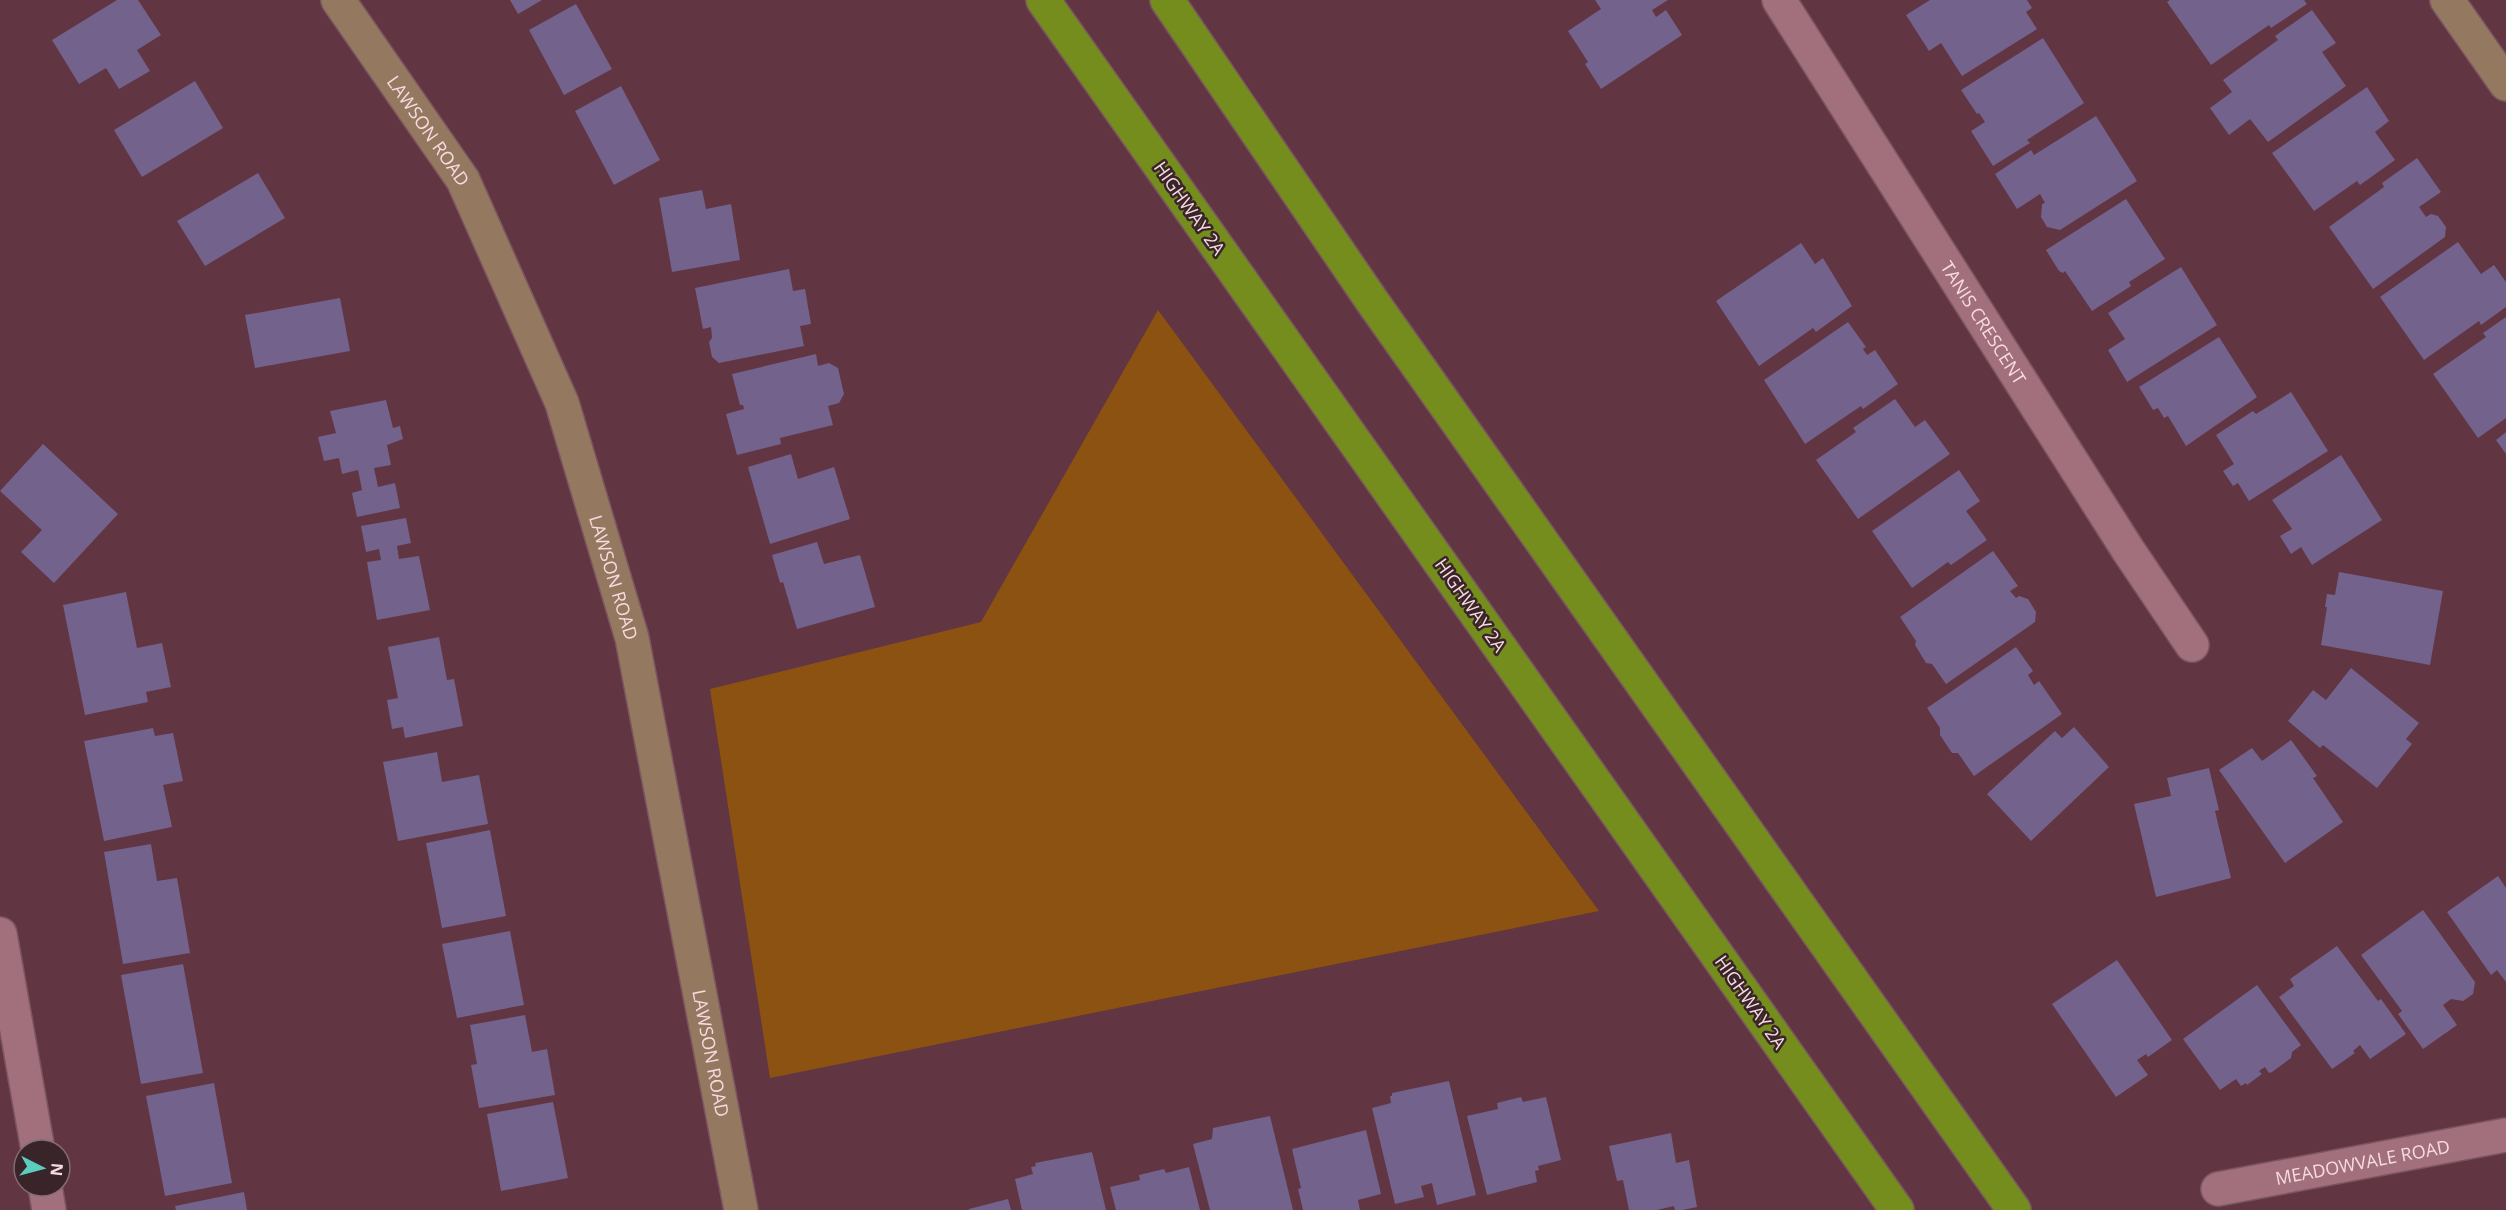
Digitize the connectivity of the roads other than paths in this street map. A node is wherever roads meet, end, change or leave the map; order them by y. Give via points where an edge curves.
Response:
1 (338, 0) edge
2 (1043, 0) edge
3 (1167, 0) edge
4 (1779, 0) edge
5 (2447, 0) edge
6 (2506, 84) edge
7 (2192, 645) dead end
8 (0, 934) edge
9 (2506, 1135) edge
10 (36, 1138) edge
11 (2218, 1189) dead end
12 (741, 1210) edge
13 (1897, 1210) edge
14 (2014, 1210) edge

1 - 12 street, LAWSON ROAD via 463,180 562,403 632,638
2 - 13 highway, HIGHWAY 2A
3 - 14 highway via 1372,301
4 - 7 street, TANIS CRESCENT
5 - 6 street
8 - 10 street
9 - 11 street, MEADOWVALE ROAD

